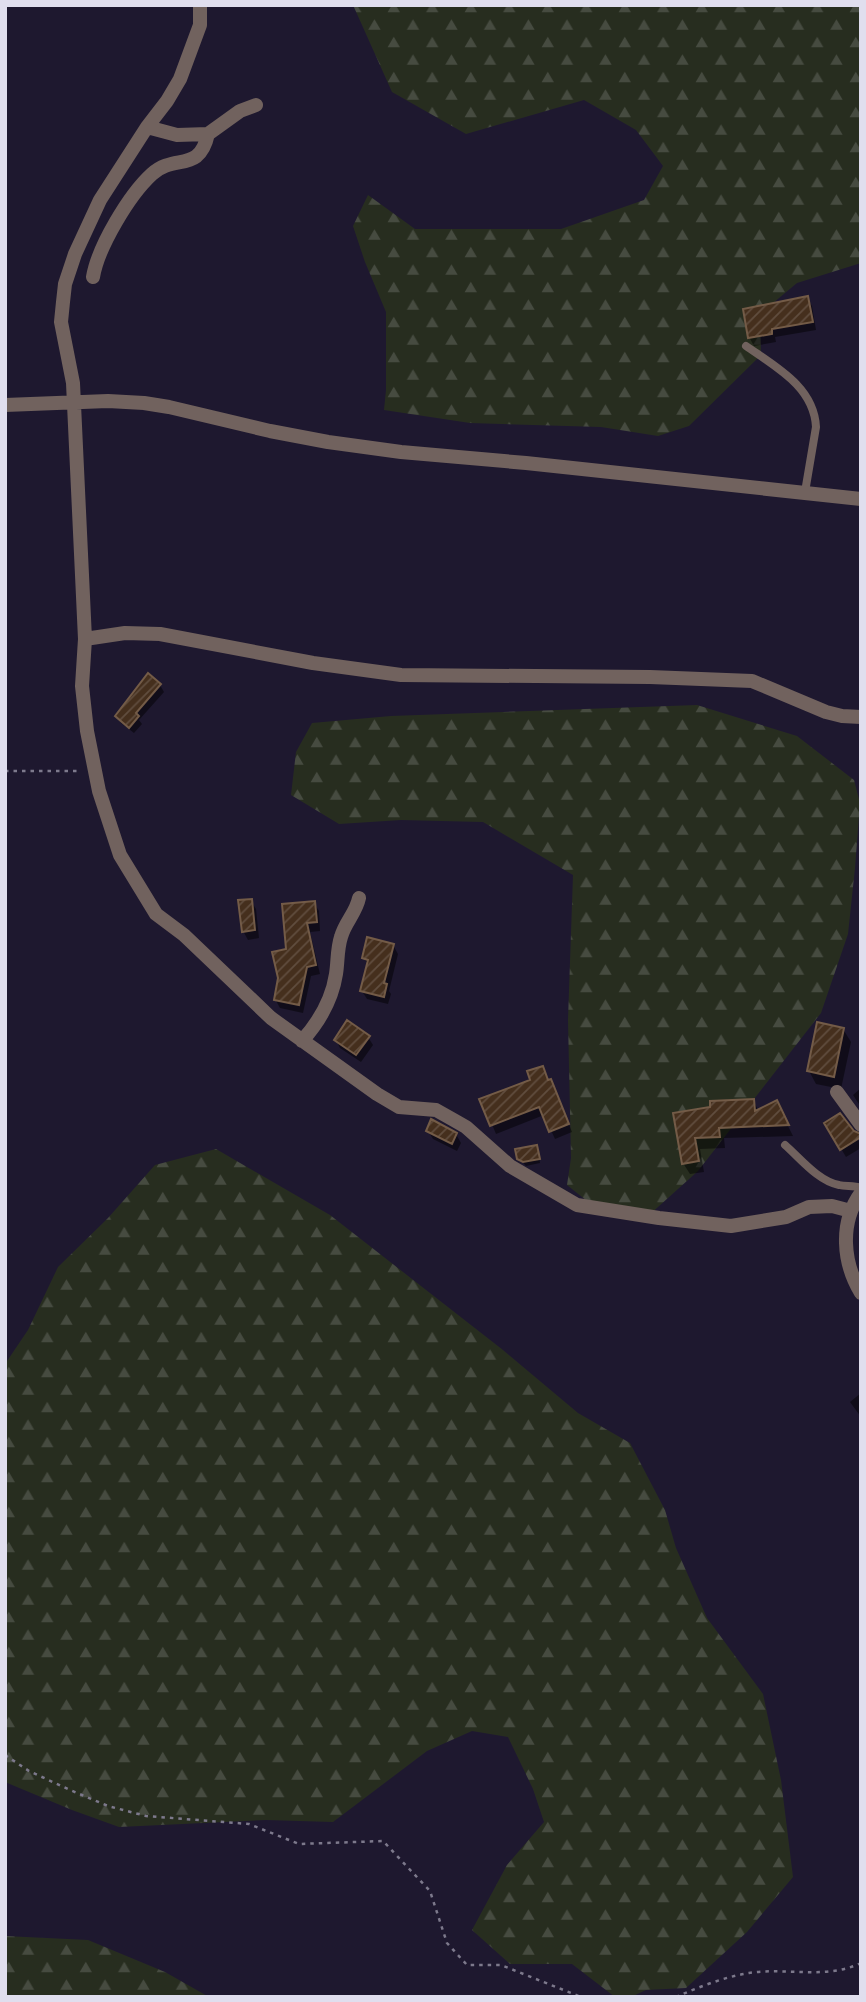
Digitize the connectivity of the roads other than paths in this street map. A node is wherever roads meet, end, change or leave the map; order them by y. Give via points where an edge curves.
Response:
1 (200, 5) edge
2 (256, 104) dead end
3 (147, 127) junction
4 (208, 134) junction
5 (93, 277) dead end
6 (746, 346) dead end
7 (74, 401) junction
8 (5, 405) edge
9 (805, 492) junction
10 (861, 499) edge
11 (85, 639) junction
12 (861, 717) edge
13 (359, 898) dead end
14 (302, 1041) junction
15 (836, 1092) dead end
16 (861, 1125) edge
17 (785, 1144) dead end
18 (861, 1190) edge
19 (851, 1211) junction
20 (861, 1293) edge

1 - 3 street via 200,25 180,79
2 - 4 street
3 - 4 street via 177,135
3 - 7 street via 100,200 65,284 61,322
4 - 5 street via 205,149 194,159 164,165 139,188 124,208
6 - 9 lane via 807,395 816,417
7 - 8 street
7 - 9 street via 169,407 270,431 401,452
7 - 11 street
9 - 10 street
11 - 12 street via 160,634 401,675 751,681 826,712
11 - 14 street via 82,686 94,766 120,855 156,914
13 - 14 street via 341,935 330,996 317,1024
14 - 19 street via 400,1107 436,1110 466,1127 510,1166 577,1205 731,1226 786,1217 809,1207
15 - 16 street
17 - 18 lane via 823,1177
18 - 19 street
19 - 20 street via 846,1247 852,1277

